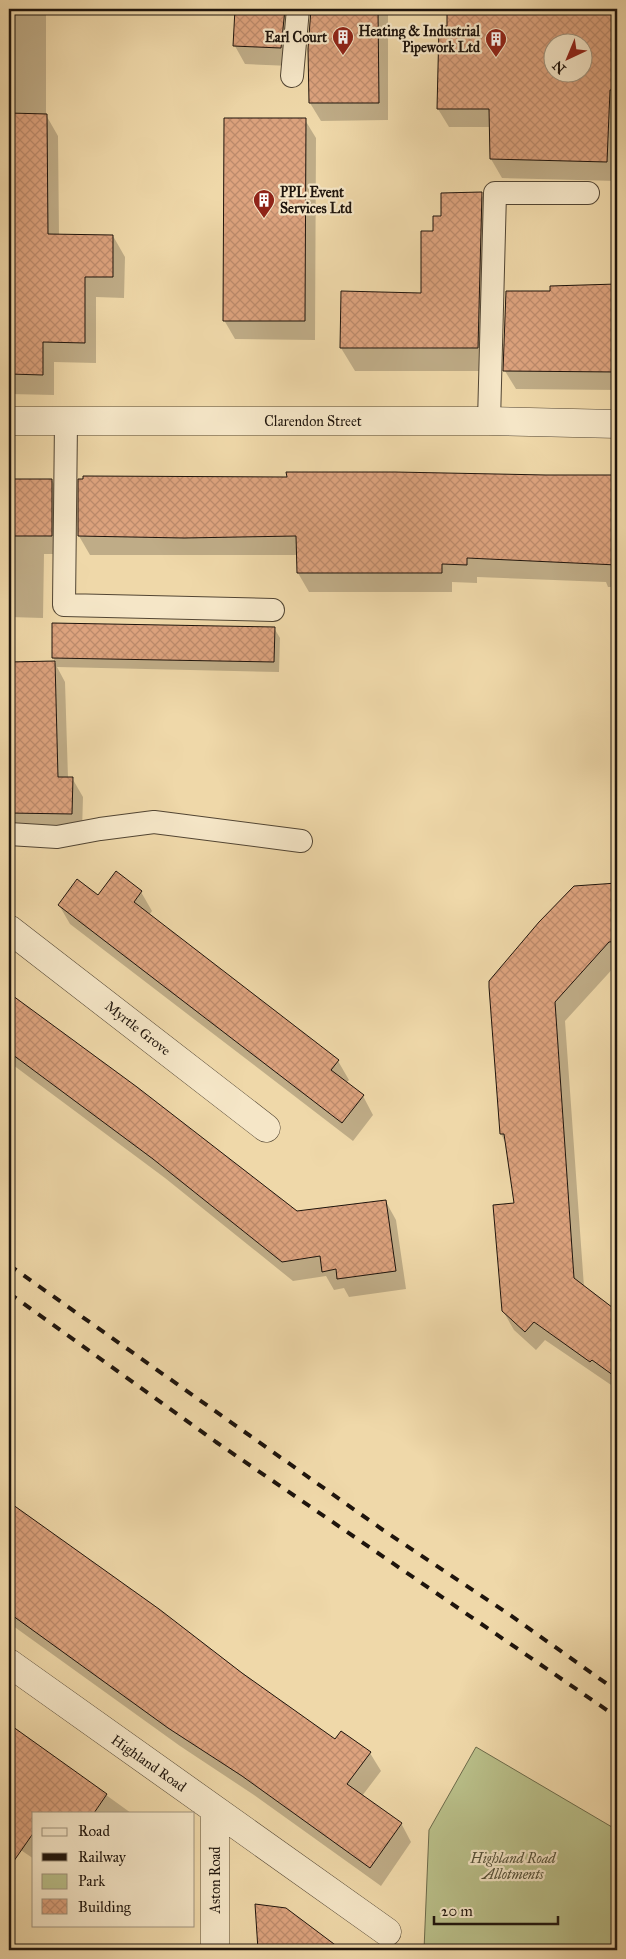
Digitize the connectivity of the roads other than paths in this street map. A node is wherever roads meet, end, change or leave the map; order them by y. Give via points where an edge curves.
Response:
1 (298, 9) edge
2 (292, 76) dead end
3 (588, 193) dead end
4 (9, 421) edge
5 (66, 421) junction
6 (489, 421) junction
7 (617, 424) edge
8 (273, 610) dead end
9 (9, 834) edge
10 (301, 841) dead end
11 (9, 929) edge
12 (266, 1128) dead end
13 (9, 1664) edge
14 (216, 1810) junction
15 (387, 1932) dead end
16 (215, 1950) edge

1 - 2 lane
3 - 6 lane via 495,193
4 - 5 street, Clarendon Street
5 - 6 street, Clarendon Street
5 - 8 lane via 64,605
6 - 7 street, Clarendon Street
9 - 10 lane via 57,837 154,822
11 - 12 street, Myrtle Grove
13 - 14 street, Highland Road
14 - 15 street, Highland Road
14 - 16 street, Aston Road

